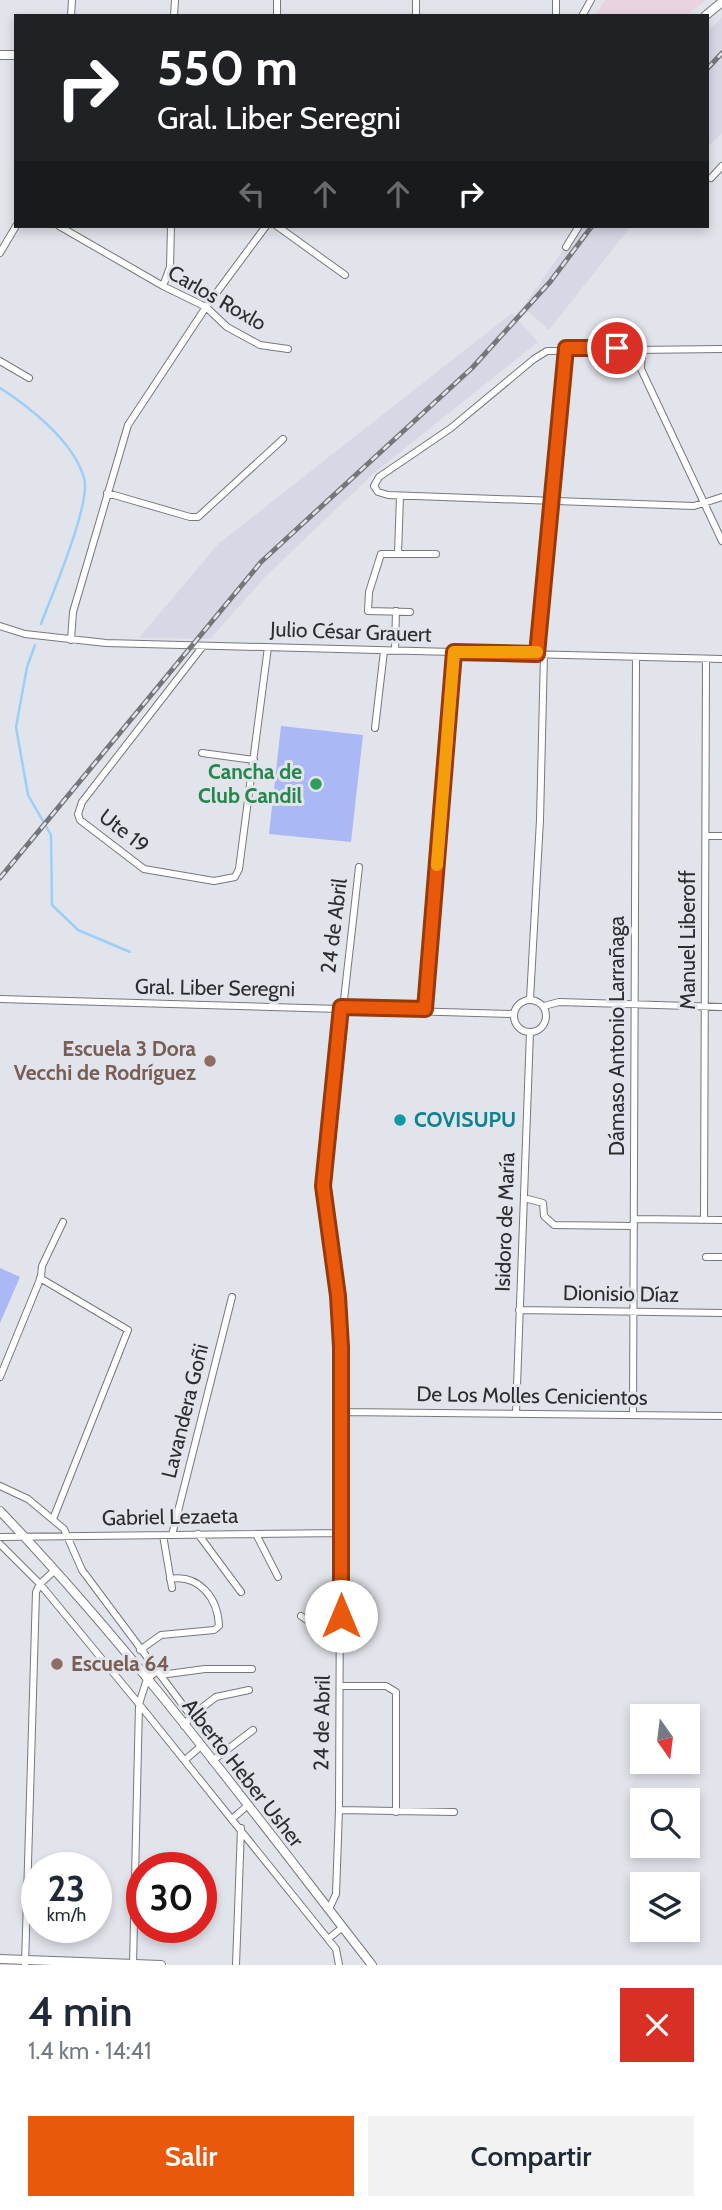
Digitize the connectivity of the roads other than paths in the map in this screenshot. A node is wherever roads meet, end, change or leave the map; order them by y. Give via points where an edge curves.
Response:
1 (722, 2) edge
2 (707, 14) edge
3 (722, 166) edge
4 (711, 178) dead end
5 (15, 228) edge
6 (62, 228) edge
7 (171, 228) edge
8 (265, 228) edge
9 (280, 228) edge
10 (578, 228) edge
11 (566, 247) dead end
12 (0, 253) edge
13 (345, 275) dead end
14 (163, 286) junction
15 (206, 307) junction
16 (642, 347) junction
17 (566, 348) junction
18 (288, 349) dead end
19 (722, 349) edge
20 (0, 361) edge
21 (29, 378) dead end
22 (283, 439) dead end
23 (107, 493) junction
24 (400, 496) junction
25 (722, 496) edge
26 (550, 502) junction
27 (705, 505) junction
28 (722, 541) edge
29 (398, 554) junction
30 (436, 554) dead end
31 (396, 611) junction
32 (410, 612) dead end
33 (0, 626) edge
34 (71, 640) junction
35 (203, 646) junction
36 (268, 647) junction
37 (384, 651) junction
38 (395, 651) junction
39 (454, 652) junction
40 (540, 654) junction
41 (636, 657) junction
42 (706, 659) junction
43 (722, 659) edge
44 (376, 728) dead end
45 (202, 753) dead end
46 (254, 760) junction
47 (706, 836) junction
48 (722, 836) edge
49 (359, 867) dead end
50 (0, 999) edge
51 (530, 999) junction
52 (634, 1004) junction
53 (544, 1006) junction
54 (341, 1007) junction
55 (705, 1007) junction
56 (722, 1007) edge
57 (425, 1009) junction
58 (514, 1014) junction
59 (530, 1032) junction
60 (524, 1198) junction
61 (704, 1220) junction
62 (722, 1220) edge
63 (63, 1222) dead end
64 (635, 1222) junction
65 (706, 1257) dead end
66 (722, 1257) edge
67 (40, 1278) junction
68 (232, 1297) dead end
69 (519, 1310) junction
70 (633, 1312) junction
71 (722, 1313) edge
72 (0, 1377) edge
73 (341, 1412) junction
74 (516, 1413) junction
75 (633, 1415) junction
76 (722, 1416) edge
77 (0, 1486) edge
78 (0, 1511) edge
79 (53, 1520) junction
80 (341, 1533) junction
81 (198, 1534) junction
82 (256, 1534) junction
83 (67, 1535) junction
84 (163, 1535) junction
85 (172, 1535) junction
86 (24, 1536) junction
87 (0, 1537) edge
88 (0, 1545) edge
89 (55, 1570) junction
90 (278, 1577) dead end
91 (170, 1578) junction
92 (40, 1584) junction
93 (172, 1588) dead end
94 (242, 1592) dead end
95 (301, 1616) dead end
96 (341, 1643) junction
97 (141, 1650) junction
98 (251, 1669) dead end
99 (158, 1674) junction
100 (147, 1679) junction
101 (341, 1686) junction
102 (249, 1690) dead end
103 (139, 1703) junction
104 (191, 1716) junction
105 (184, 1726) junction
106 (253, 1730) dead end
107 (200, 1747) junction
108 (185, 1760) junction
109 (212, 1761) junction
110 (247, 1806) junction
111 (339, 1810) junction
112 (396, 1812) junction
113 (454, 1812) dead end
114 (233, 1818) junction
115 (241, 1828) junction
116 (329, 1909) junction
117 (342, 1927) junction
118 (328, 1939) junction
119 (0, 1959) edge
120 (26, 1963) edge
121 (133, 1964) edge
122 (161, 1965) edge
123 (236, 1965) edge
124 (339, 1965) edge
125 (372, 1965) edge

1 - 2 street
3 - 4 street
5 - 12 street
6 - 14 street, Carlos Roxlo
7 - 14 street via 170,267
8 - 15 street
9 - 13 street
10 - 11 street
14 - 15 street, Carlos Roxlo
15 - 18 street, Carlos Roxlo via 227,327 260,345
15 - 23 street via 128,425
16 - 17 street
16 - 19 street
16 - 27 street via 641,369
17 - 24 street via 534,359 451,428 379,477 374,486 382,494
17 - 26 street
20 - 21 street
22 - 23 street via 198,517
23 - 34 street via 73,612
24 - 26 street
24 - 29 street
25 - 27 street
26 - 27 street
26 - 40 street
27 - 28 street
29 - 30 street
29 - 31 street via 381,554 368,611
31 - 32 street
31 - 38 street
33 - 34 street, Julio César Grauert
34 - 35 street, Julio César Grauert
35 - 36 street, Julio César Grauert
35 - 46 street, Ute 19 via 82,802 80,820 144,869 214,881 235,877
36 - 37 street, Julio César Grauert
36 - 46 street
37 - 38 street, Julio César Grauert
37 - 44 street
38 - 39 street, Julio César Grauert
39 - 40 street, Julio César Grauert
39 - 57 street
40 - 41 street, Julio César Grauert
40 - 51 street via 540,820
41 - 42 street, Julio César Grauert
41 - 52 street, Dámaso Antonio Larrañaga
42 - 43 street, Julio César Grauert
42 - 47 street, Manuel Liberoff
45 - 46 street
47 - 48 street
47 - 55 street, Manuel Liberoff
49 - 54 street, 24 de Abril
50 - 54 street, Gral. Liber Seregni
51 - 53 street
51 - 58 street via 521,1002
52 - 53 street via 559,1002
52 - 55 street
52 - 64 street, Dámaso Antonio Larrañaga
53 - 59 street via 545,1023
54 - 57 street, Gral. Liber Seregni
54 - 73 street, 24 de Abril via 323,1186 339,1312
55 - 56 street
55 - 61 street, Manuel Liberoff
57 - 58 street, Gral. Liber Seregni
58 - 59 street via 519,1028
59 - 60 street, Isidoro de María
60 - 64 street via 543,1203 545,1220 554,1225
60 - 69 street, Isidoro de María
61 - 62 street
61 - 64 street
63 - 67 street
64 - 70 street, Dámaso Antonio Larrañaga
65 - 66 street
67 - 72 street
67 - 79 street via 128,1330
68 - 85 street, Lavandera Goñi
69 - 70 street, Dionisio Díaz
69 - 74 street, Isidoro de María
70 - 71 street, Dionisio Díaz
70 - 75 street, Dámaso Antonio Larrañaga
73 - 74 street, De Los Molles Cenicientos
73 - 80 street, 24 de Abril
74 - 75 street, De Los Molles Cenicientos
75 - 76 street, De Los Molles Cenicientos
77 - 79 street via 28,1499
78 - 86 street, Alberto Heber Usher
79 - 83 street
80 - 82 street, Gabriel Lezaeta
80 - 96 street, 24 de Abril
81 - 82 street, Gabriel Lezaeta
81 - 85 street, Gabriel Lezaeta
81 - 94 street
82 - 90 street
83 - 84 street, Gabriel Lezaeta
83 - 86 street, Gabriel Lezaeta
83 - 97 street via 82,1570
84 - 85 street, Gabriel Lezaeta
84 - 91 street
86 - 87 street, Gabriel Lezaeta
86 - 89 street, Alberto Heber Usher
88 - 92 street, Alberto Heber Usher
89 - 92 street
89 - 100 street, Alberto Heber Usher
91 - 93 street
91 - 97 street via 186,1578 202,1586 213,1602 219,1626 161,1635
92 - 103 street, Alberto Heber Usher
92 - 120 street
95 - 96 street
96 - 101 street, 24 de Abril
97 - 99 street
98 - 99 street
99 - 100 street
99 - 104 street
100 - 103 street
100 - 105 street, Alberto Heber Usher
101 - 111 street, 24 de Abril
101 - 112 street via 386,1686 396,1692
102 - 104 street via 216,1697
103 - 108 street, Alberto Heber Usher
103 - 121 street
104 - 105 street
105 - 107 street, Alberto Heber Usher
106 - 109 street
107 - 108 street
107 - 109 street, Alberto Heber Usher
108 - 114 street, Alberto Heber Usher
109 - 110 street, Alberto Heber Usher
110 - 114 street
110 - 116 street, Alberto Heber Usher
111 - 112 street
111 - 116 street, 24 de Abril via 336,1894
112 - 113 street
114 - 115 street, Alberto Heber Usher
115 - 118 street, Alberto Heber Usher
115 - 123 street
116 - 117 street, Alberto Heber Usher
117 - 118 street
117 - 125 street, Alberto Heber Usher
118 - 124 street, Alberto Heber Usher
119 - 120 street
120 - 121 street
121 - 122 street

